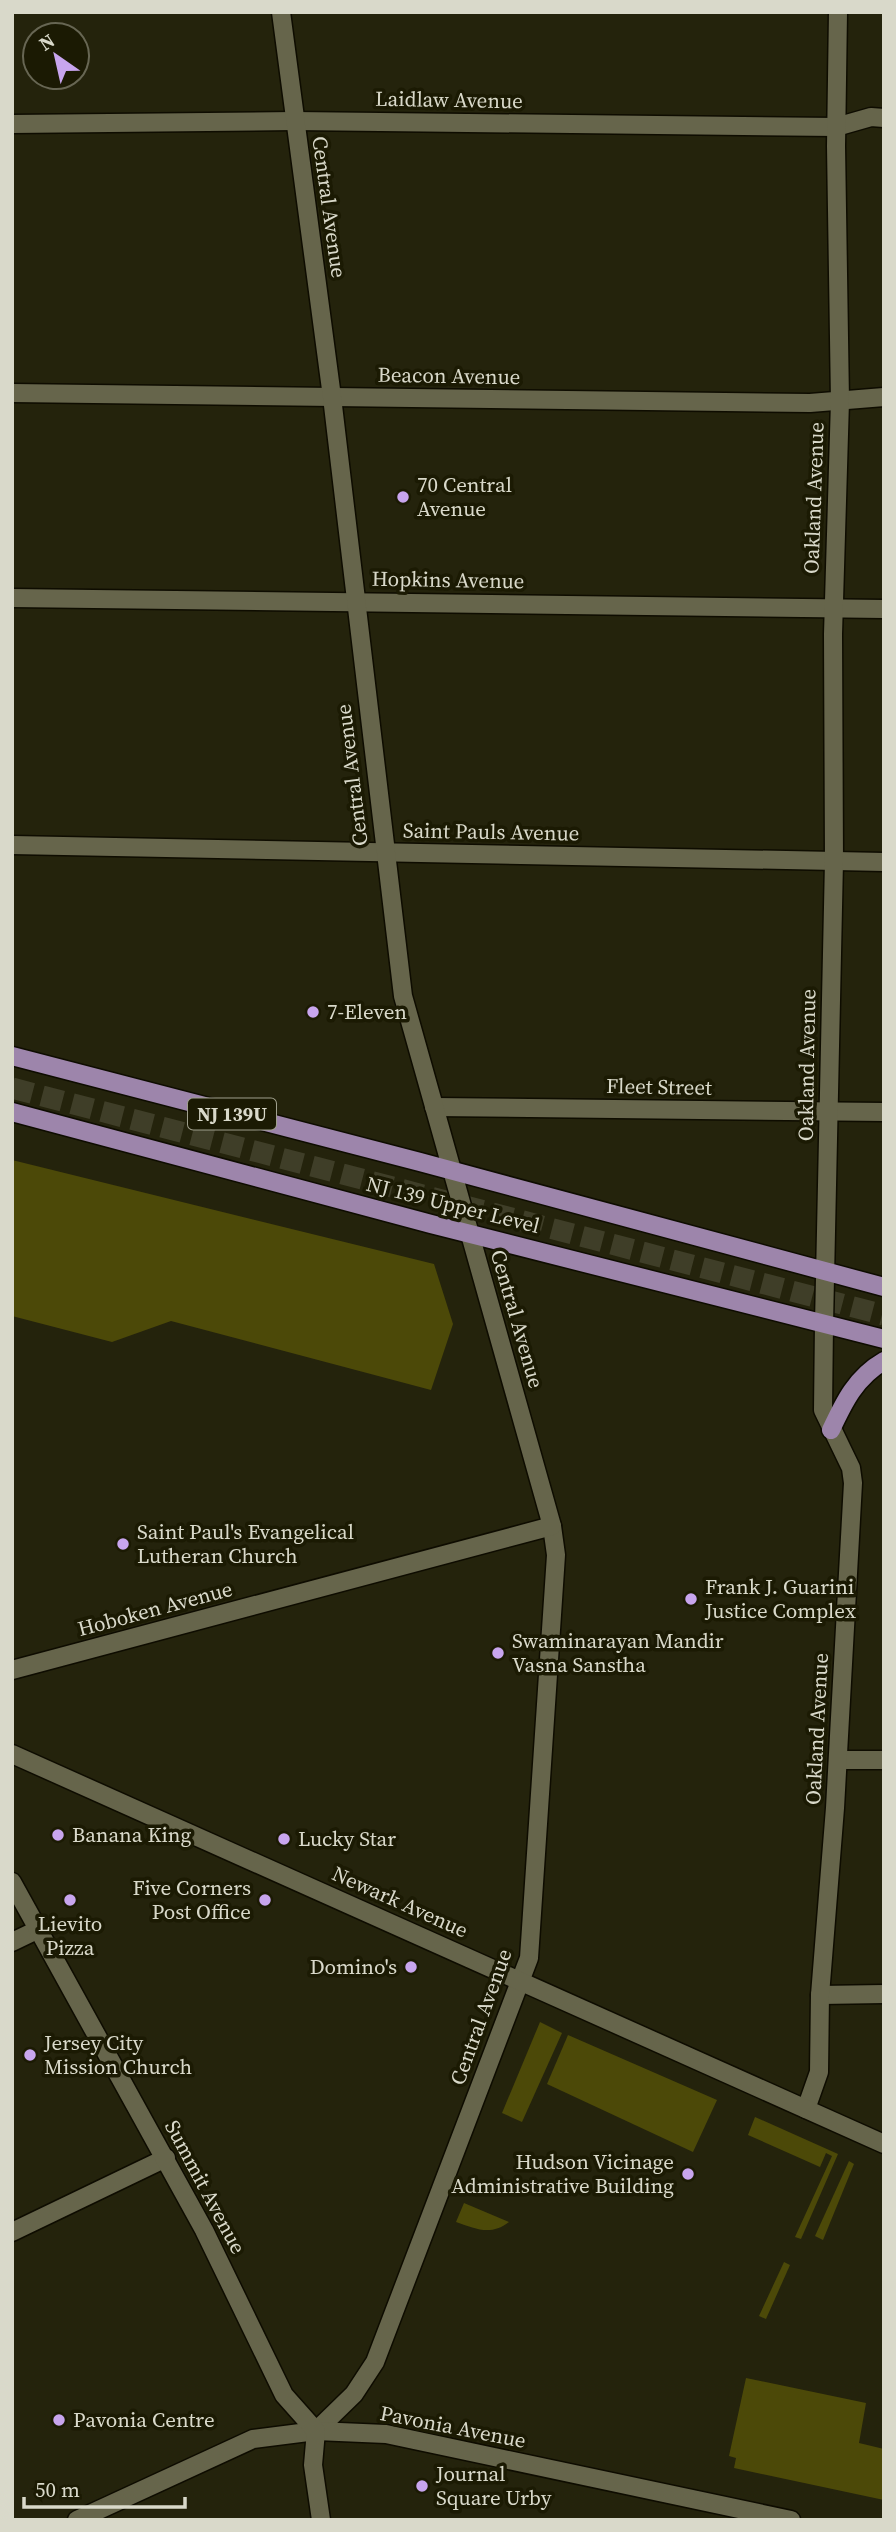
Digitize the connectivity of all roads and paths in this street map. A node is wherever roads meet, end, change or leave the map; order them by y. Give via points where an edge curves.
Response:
1 (281, 12) edge
2 (838, 12) edge
3 (884, 118) edge
4 (294, 121) junction
5 (12, 124) edge
6 (836, 127) junction
7 (12, 393) edge
8 (332, 397) junction
9 (884, 397) edge
10 (840, 401) junction
11 (12, 598) edge
12 (354, 601) junction
13 (834, 609) junction
14 (884, 609) edge
15 (12, 845) edge
16 (384, 853) junction
17 (834, 861) junction
18 (884, 862) edge
19 (12, 1056) edge
20 (434, 1107) junction
21 (829, 1111) junction
22 (12, 1112) edge
23 (884, 1112) edge
24 (453, 1170) junction
25 (469, 1232) junction
26 (826, 1272) junction
27 (884, 1287) edge
28 (824, 1324) junction
29 (884, 1339) edge
30 (884, 1361) edge
31 (831, 1430) junction
32 (552, 1526) junction
33 (12, 1670) edge
34 (12, 1754) edge
35 (838, 1760) junction
36 (884, 1760) edge
37 (12, 1882) edge
38 (37, 1930) junction
39 (12, 1942) edge
40 (521, 1983) junction
41 (884, 1994) edge
42 (820, 1995) junction
43 (806, 2109) junction
44 (884, 2144) edge
45 (166, 2158) junction
46 (12, 2232) edge
47 (316, 2431) junction
48 (77, 2520) edge
49 (321, 2520) edge
50 (791, 2520) edge

1 - 4 street, Central Avenue
2 - 6 street, Oakland Avenue
3 - 6 street, Laidlaw Avenue
4 - 5 street, Laidlaw Avenue
4 - 6 street, Laidlaw Avenue
4 - 8 street, Central Avenue
6 - 10 street, Oakland Avenue
7 - 8 street, Beacon Avenue
8 - 10 street, Beacon Avenue
8 - 12 street, Central Avenue
9 - 10 street, Beacon Avenue
10 - 13 street, Oakland Avenue
11 - 12 street, Hopkins Avenue
12 - 13 street, Hopkins Avenue
12 - 16 street, Central Avenue
13 - 14 street, Hopkins Avenue
13 - 17 street, Oakland Avenue
15 - 16 street, Saint Pauls Avenue
16 - 17 street, Saint Pauls Avenue
16 - 20 street, Central Avenue via 403,996
17 - 18 street, Saint Pauls Avenue
17 - 21 street, Oakland Avenue
19 - 24 main road, NJ 139 Upper Level / NJ 139U
20 - 21 street, Fleet Street
20 - 24 street, Central Avenue
21 - 23 street, Fleet Street
21 - 26 street, Oakland Avenue
22 - 25 main road, NJ 139 Upper Level / NJ 139U
24 - 25 street, Central Avenue
24 - 26 main road, NJ 139 Upper Level / NJ 139U
25 - 28 main road, NJ 139 Upper Level / NJ 139U
25 - 32 street, Central Avenue
26 - 27 main road, NJ 139U
26 - 28 street, Oakland Avenue
28 - 29 main road, NJ 139 Upper Level / NJ 139U
28 - 31 street, Oakland Avenue via 822,1401
30 - 31 main road via 854,1387
31 - 35 street, Oakland Avenue via 851,1468 853,1483
32 - 33 street, Hoboken Avenue
32 - 40 street, Central Avenue via 556,1555 531,1930
34 - 40 street, Newark Avenue
35 - 36 street
35 - 42 street, Oakland Avenue
37 - 38 street, Summit Avenue
38 - 39 street
38 - 45 street, Summit Avenue
40 - 43 street, Newark Avenue
40 - 47 street, Central Avenue via 375,2362 354,2394
41 - 42 street
42 - 43 street, Oakland Avenue via 819,2072
43 - 44 street, Newark Avenue
45 - 46 street
45 - 47 street, Summit Avenue via 284,2395
47 - 48 street, Pavonia Avenue via 253,2438
47 - 49 street via 313,2465
47 - 50 street, Pavonia Avenue via 386,2434

